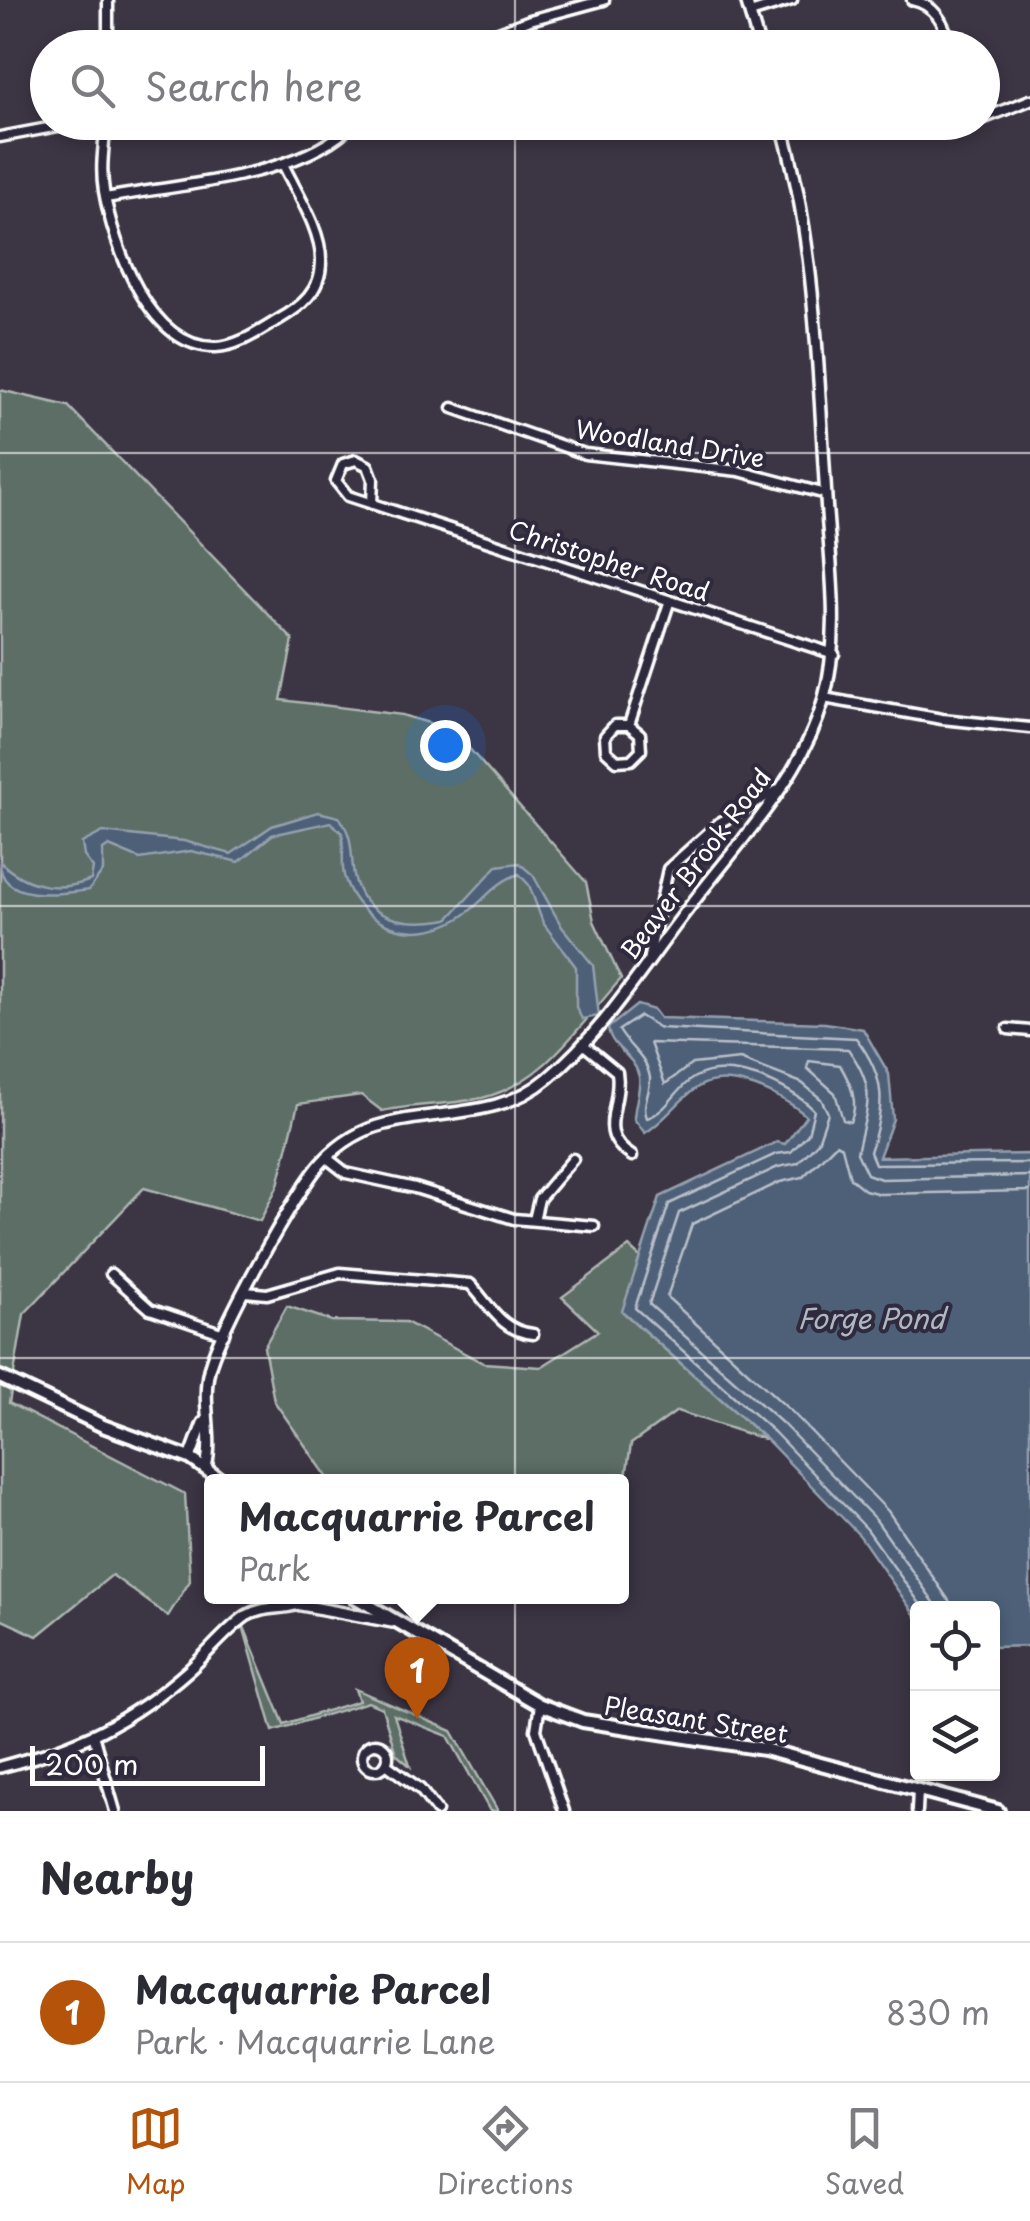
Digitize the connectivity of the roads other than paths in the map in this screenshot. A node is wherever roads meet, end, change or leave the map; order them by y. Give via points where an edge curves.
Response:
1 (108, 0) edge
2 (604, 0) edge
3 (746, 0) edge
4 (792, 0) edge
5 (912, 0) edge
6 (750, 13) junction
7 (108, 30) edge
8 (502, 30) edge
9 (755, 30) edge
10 (943, 30) edge
11 (1030, 100) edge
12 (1000, 111) edge
13 (30, 131) edge
14 (0, 137) edge
15 (106, 140) edge
16 (332, 140) edge
17 (784, 140) edge
18 (283, 164) junction
19 (106, 198) junction
20 (453, 408) dead end
21 (826, 494) junction
22 (372, 504) junction
23 (669, 603) junction
24 (834, 654) junction
25 (824, 698) junction
26 (630, 725) junction
27 (1030, 728) edge
28 (776, 791) junction
29 (648, 961) junction
30 (1008, 1028) dead end
31 (1030, 1031) edge
32 (586, 1042) junction
33 (632, 1156) dead end
34 (326, 1158) junction
35 (573, 1159) dead end
36 (534, 1220) junction
37 (594, 1226) dead end
38 (111, 1274) dead end
39 (245, 1292) junction
40 (224, 1334) junction
41 (532, 1334) dead end
42 (0, 1377) edge
43 (206, 1416) junction
44 (190, 1458) junction
45 (206, 1468) junction
46 (214, 1474) edge
47 (366, 1604) edge
48 (301, 1605) joint
49 (394, 1622) junction
50 (540, 1705) junction
51 (94, 1738) junction
52 (386, 1764) dead end
53 (0, 1768) edge
54 (918, 1790) junction
55 (114, 1811) edge
56 (436, 1811) edge
57 (564, 1811) edge
58 (918, 1811) edge
59 (998, 1811) edge

1 - 7 street
2 - 8 street
3 - 6 street
4 - 6 street
5 - 10 street via 938,15
6 - 9 street
11 - 12 street
13 - 14 street
15 - 19 street
16 - 18 street
17 - 21 street, Beaver Brook Road via 808,264
18 - 19 street
18 - 19 street via 317,238 320,275 300,306 225,346 189,342 156,314 123,260
20 - 21 street, Woodland Drive via 585,454 739,471
21 - 24 street, Beaver Brook Road
22 - 22 street, Christopher Road via 340,490 336,476 342,464 356,460 368,466
22 - 23 street, Christopher Road
23 - 24 street, Christopher Road
23 - 26 street
24 - 25 street, Beaver Brook Road
25 - 27 street
25 - 28 street, Beaver Brook Road via 804,749
26 - 26 street via 615,726 605,736 606,751 617,761 631,760 642,747
28 - 29 street, Beaver Brook Road
28 - 29 street via 719,823 668,869
29 - 32 street, Beaver Brook Road
30 - 31 street
32 - 33 street via 617,1072 610,1126 617,1145
32 - 34 street, Beaver Brook Road via 519,1098 480,1111 369,1128
34 - 36 street via 346,1173
34 - 39 street, Beaver Brook Road
35 - 36 street via 538,1199
36 - 37 street
38 - 40 street via 150,1309
39 - 40 street, Beaver Brook Road
39 - 41 street via 267,1294 340,1274 470,1284 501,1322
40 - 43 street, Beaver Brook Road via 210,1364
42 - 44 main road
43 - 44 street, Beaver Brook Road
43 - 45 street, Beaver Brook Road
44 - 45 main road
45 - 46 main road
47 - 49 main road, Pleasant Street
48 - 49 street
48 - 51 street via 246,1616 168,1686
49 - 50 main road, Pleasant Street
50 - 54 main road, Pleasant Street via 602,1726 764,1749
50 - 57 street via 536,1730
51 - 53 street
51 - 55 street
52 - 56 street via 420,1789
54 - 58 street
54 - 59 main road, Pleasant Street

